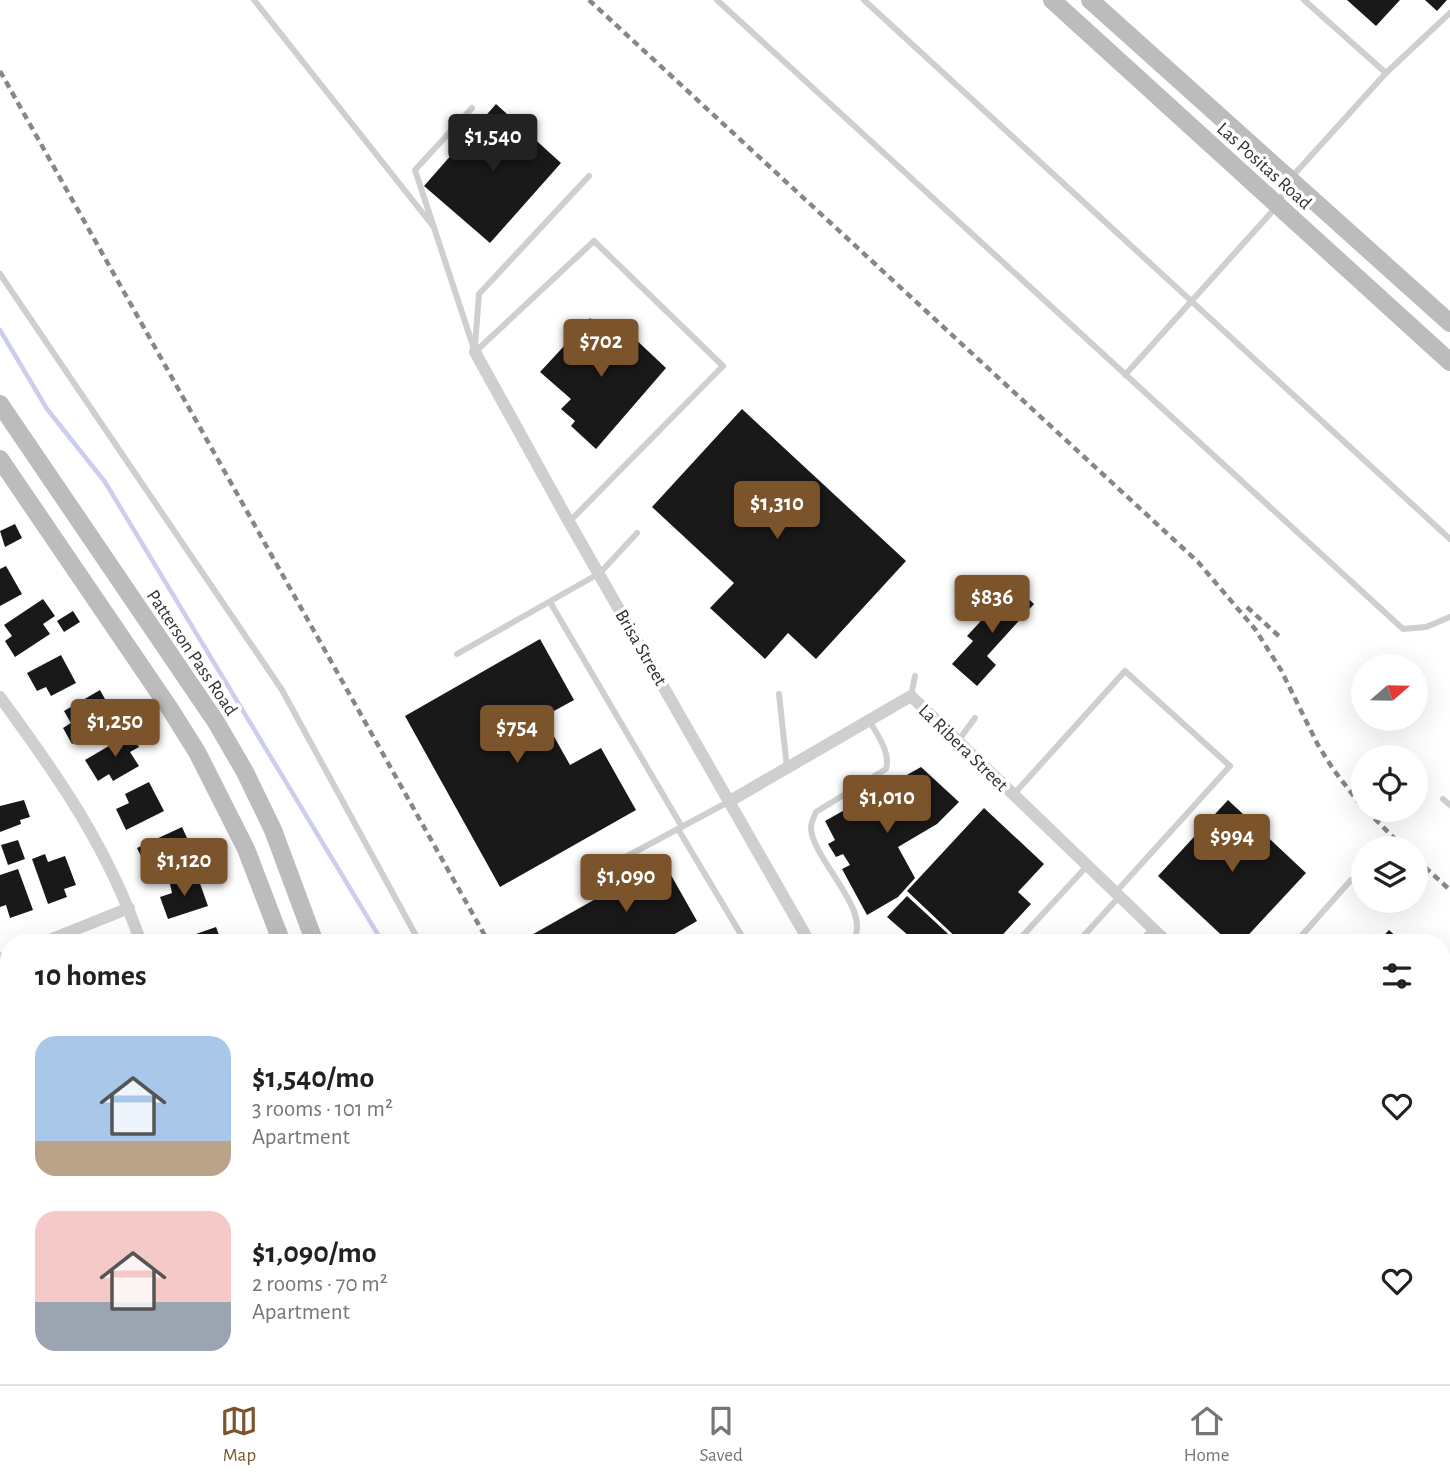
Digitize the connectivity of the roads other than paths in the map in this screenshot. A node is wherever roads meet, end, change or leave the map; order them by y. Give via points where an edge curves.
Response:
1 (254, 0) edge
2 (717, 0) edge
3 (864, 0) edge
4 (1052, 0) edge
5 (1090, 0) edge
6 (1304, 0) edge
7 (1450, 13) edge
8 (1386, 73) junction
9 (472, 108) dead end
10 (589, 176) dead end
11 (1289, 180) junction
12 (1278, 205) junction
13 (433, 226) junction
14 (0, 274) edge
15 (1191, 302) junction
16 (1450, 323) edge
17 (475, 352) junction
18 (1450, 362) edge
19 (1125, 375) junction
20 (0, 404) edge
21 (0, 459) edge
22 (569, 522) junction
23 (637, 533) dead end
24 (1450, 539) edge
25 (600, 573) junction
26 (550, 602) junction
27 (1450, 617) edge
28 (457, 654) dead end
29 (915, 676) dead end
30 (779, 694) dead end
31 (911, 696) junction
32 (0, 697) edge
33 (975, 718) dead end
34 (869, 720) junction
35 (958, 741) junction
36 (786, 768) junction
37 (1014, 795) junction
38 (1443, 799) dead end
39 (730, 801) junction
40 (1450, 805) edge
41 (680, 828) junction
42 (1087, 866) junction
43 (605, 869) dead end
44 (1351, 880) dead end
45 (1117, 895) junction
46 (129, 908) junction
47 (1152, 929) junction
48 (64, 934) edge
49 (138, 934) edge
50 (279, 934) edge
51 (312, 934) edge
52 (415, 934) edge
53 (741, 934) edge
54 (805, 934) edge
55 (856, 934) edge
56 (1024, 934) edge
57 (1084, 934) edge
58 (1147, 934) edge
59 (1158, 934) edge
60 (1303, 934) edge

1 - 13 lane
2 - 19 lane
3 - 15 lane
4 - 12 main road, Las Positas Road
5 - 11 main road, Las Positas Road
6 - 8 lane
7 - 8 lane
8 - 11 lane
9 - 13 lane via 415,170
10 - 17 lane via 479,294
11 - 12 lane
11 - 16 main road, Las Positas Road
12 - 15 lane
12 - 18 main road, Las Positas Road
13 - 17 lane
14 - 52 lane via 282,690
15 - 19 lane
15 - 24 lane
17 - 22 street, Brisa Street
17 - 22 lane via 594,241 723,366
19 - 27 lane via 1403,629 1426,627
20 - 51 main road, Patterson Pass Road via 245,772 273,830
21 - 50 main road via 197,752 246,849
22 - 25 street, Brisa Street
23 - 25 lane
25 - 26 lane
25 - 39 street, Brisa Street
26 - 28 lane
26 - 41 lane
29 - 31 lane
30 - 36 lane
31 - 34 street, La Ribera Street
31 - 35 street, La Ribera Street
32 - 46 street via 60,779
33 - 35 lane
34 - 36 street, La Ribera Street
34 - 55 lane via 886,752 886,769 816,812 811,825 858,924
35 - 37 street, La Ribera Street
36 - 39 street, La Ribera Street
37 - 42 street, La Ribera Street
37 - 45 lane via 1125,671 1230,766
38 - 40 lane
39 - 41 lane
39 - 54 street, Brisa Street
41 - 43 lane
41 - 53 lane
42 - 45 street, La Ribera Street
42 - 56 lane
44 - 60 lane
45 - 47 street, La Ribera Street
45 - 57 lane
46 - 48 street
46 - 49 street
47 - 58 lane
47 - 59 street, La Ribera Street

